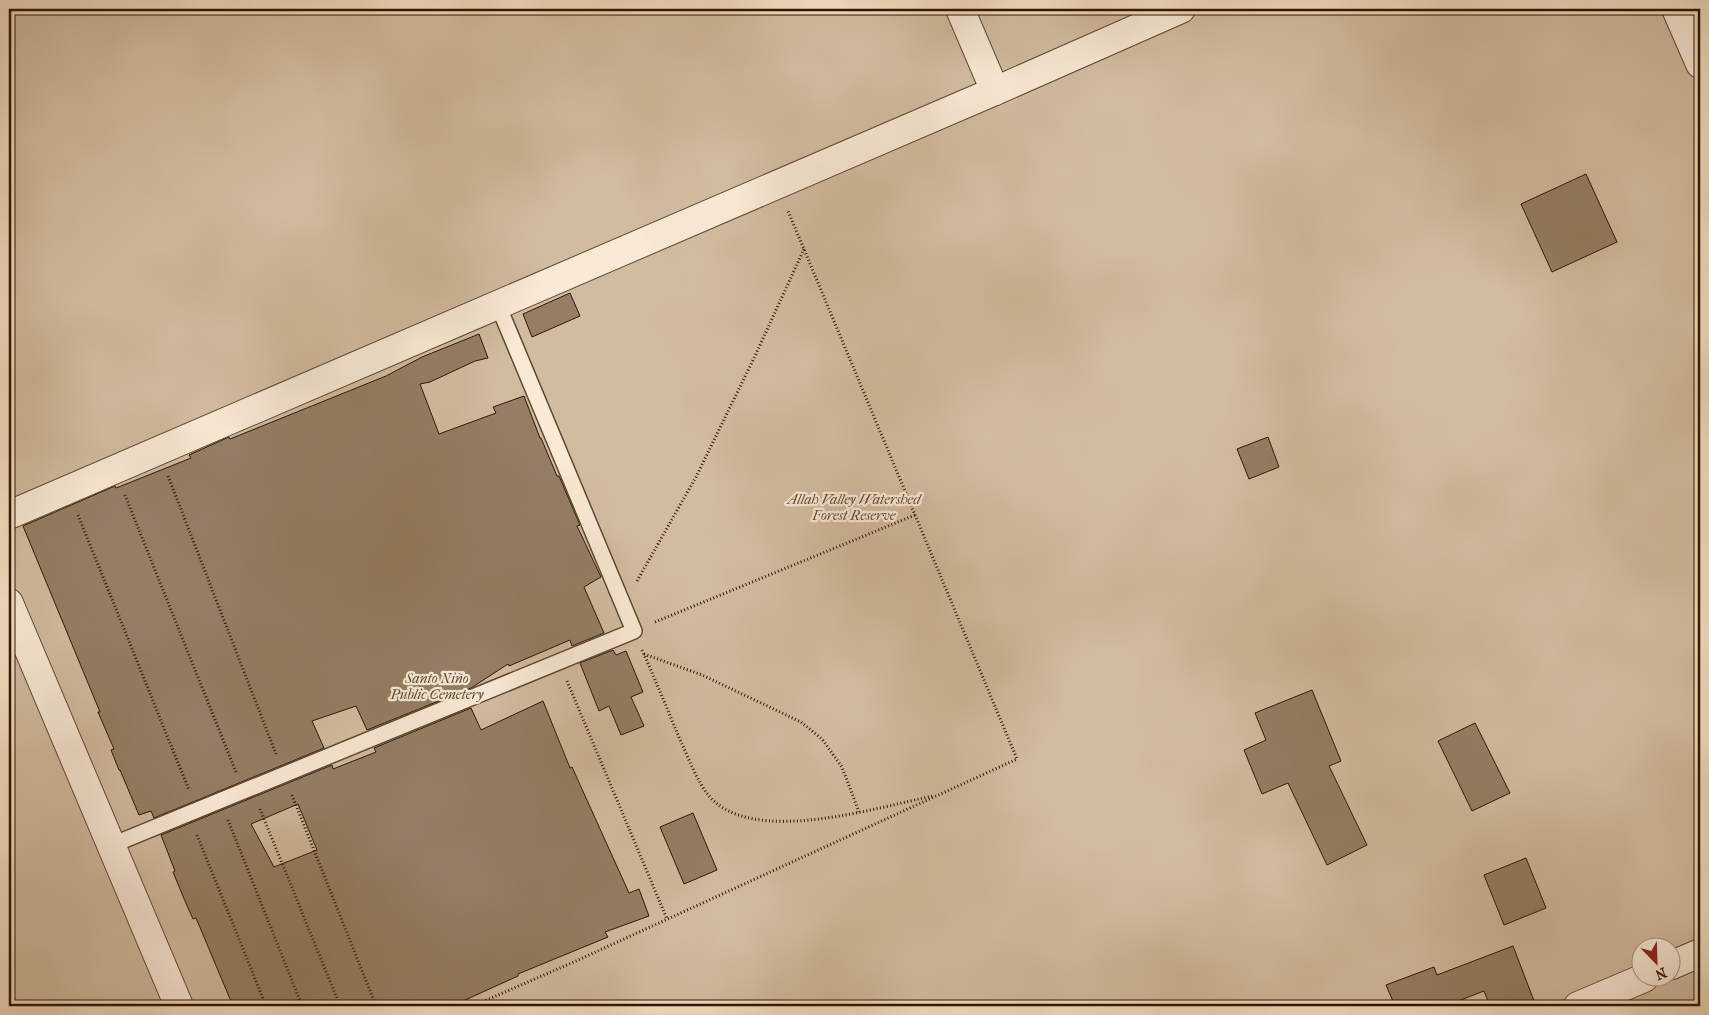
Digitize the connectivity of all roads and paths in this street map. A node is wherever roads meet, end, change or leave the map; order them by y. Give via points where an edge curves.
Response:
1 (960, 9) edge
2 (1180, 9) edge
3 (1676, 9) edge
4 (1700, 64) edge
5 (995, 91) junction
6 (777, 185) junction
7 (804, 248) junction
8 (498, 305) junction
9 (158, 450) junction
10 (114, 469) junction
11 (67, 489) junction
12 (9, 515) edge
13 (915, 515) junction
14 (9, 603) edge
15 (624, 607) junction
16 (634, 631) junction
17 (644, 654) junction
18 (559, 662) junction
19 (284, 775) junction
20 (248, 789) junction
21 (939, 794) junction
22 (221, 801) junction
23 (193, 812) junction
24 (859, 812) junction
25 (112, 845) junction
26 (667, 919) junction
27 (1700, 953) edge
28 (1682, 961) edge
29 (1632, 983) edge
30 (179, 1006) edge
31 (266, 1006) edge
32 (302, 1006) edge
33 (340, 1006) edge
34 (376, 1006) edge
35 (473, 1006) edge
36 (1578, 1006) edge

1 - 5 street
2 - 5 street
3 - 4 street
5 - 6 street
6 - 7 path
6 - 8 street
7 - 13 path
7 - 15 path via 756,356 696,477
8 - 9 street
8 - 15 lane
9 - 10 street
9 - 19 path
10 - 11 street
10 - 20 path
11 - 12 street
11 - 23 path
13 - 16 path
13 - 21 path via 1017,759
14 - 25 street
15 - 16 lane
16 - 17 path
16 - 18 lane
17 - 24 path via 702,675 800,722 822,739 842,767
17 - 24 path via 692,766 710,796 727,810 748,818 778,823
18 - 19 lane
18 - 26 path
19 - 20 lane
19 - 34 path
20 - 22 lane
20 - 33 path
21 - 24 path
21 - 26 path
22 - 23 lane
22 - 32 path
23 - 25 lane
23 - 31 path
25 - 30 street
26 - 35 path
27 - 28 street
29 - 36 street

